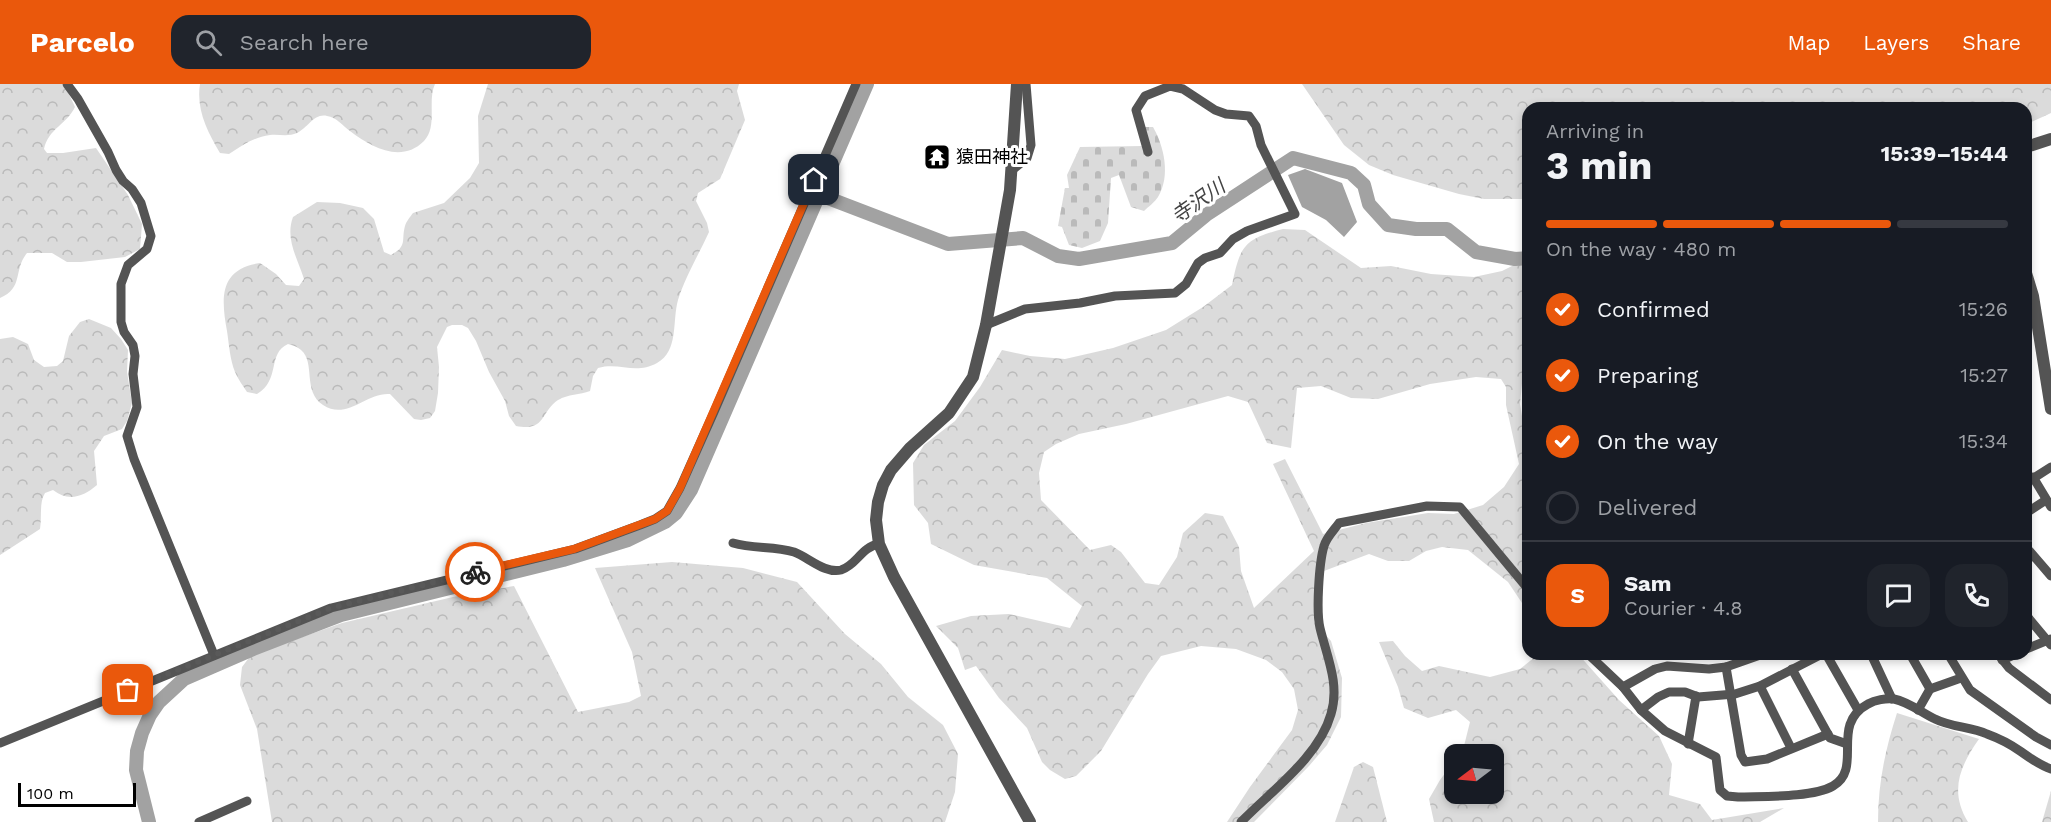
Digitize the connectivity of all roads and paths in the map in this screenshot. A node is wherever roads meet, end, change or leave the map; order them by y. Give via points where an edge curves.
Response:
1 (67, 84) edge
2 (856, 84) edge
3 (1017, 84) edge
4 (1026, 84) edge
5 (2051, 139) edge
6 (2032, 145) edge
7 (1148, 152) dead end
8 (1011, 171) junction
9 (2032, 293) edge
10 (986, 325) junction
11 (2051, 409) edge
12 (2051, 467) edge
13 (2032, 479) edge
14 (2032, 483) edge
15 (2048, 503) edge
16 (2032, 510) edge
17 (733, 543) dead end
18 (879, 544) junction
19 (2032, 554) edge
20 (2051, 576) edge
21 (1522, 581) edge
22 (2032, 622) edge
23 (2049, 641) edge
24 (2032, 647) edge
25 (214, 655) junction
26 (1594, 660) edge
27 (1746, 660) edge
28 (1811, 660) edge
29 (1828, 660) edge
30 (1874, 660) edge
31 (1913, 660) edge
32 (1951, 660) edge
33 (2002, 660) edge
34 (1726, 667) junction
35 (1792, 669) junction
36 (1961, 678) junction
37 (1760, 686) junction
38 (1623, 687) junction
39 (1930, 689) junction
40 (1731, 694) junction
41 (1696, 696) junction
42 (1892, 699) junction
43 (2051, 700) edge
44 (1641, 710) junction
45 (1858, 710) junction
46 (1918, 710) junction
47 (1828, 734) junction
48 (0, 743) edge
49 (1688, 744) junction
50 (1847, 744) junction
51 (2051, 745) edge
52 (1791, 748) junction
53 (2051, 769) edge
54 (248, 801) dead end
55 (199, 822) edge
56 (1030, 822) edge
57 (1241, 822) edge

1 - 25 street via 116,170 141,203 151,236 147,249 128,265 121,284 122,322 135,356 137,407 127,436
2 - 25 street via 667,511 574,549 331,608
3 - 8 street
4 - 8 street via 1031,146 1027,158
5 - 6 street
7 - 10 street via 1136,110 1145,96 1170,86 1183,89 1215,110 1249,116 1295,214 1233,239 1220,253 1198,263 1186,284 1175,293 1114,296 1026,309
8 - 10 street
9 - 11 street
10 - 18 street via 973,377 964,392 949,413 910,448 883,485 876,520
12 - 13 street
14 - 15 street
15 - 16 street
17 - 18 street via 793,552 838,571 850,566 870,546
18 - 56 street
19 - 20 street
21 - 57 street via 1460,507 1427,506 1339,523 1324,545 1319,605 1320,628 1332,669 1331,714 1306,759
22 - 23 street
23 - 24 street
25 - 48 street
26 - 38 street
27 - 34 street
28 - 35 street
29 - 45 street
30 - 42 street
31 - 39 street
32 - 36 street
33 - 43 street
34 - 38 street via 1667,666
34 - 40 street
35 - 37 street
35 - 47 street
36 - 39 street
36 - 51 street via 1970,690
37 - 40 street
37 - 52 street
38 - 44 street
39 - 46 street
40 - 41 street
40 - 52 street via 1745,762 1767,759
41 - 44 street via 1669,693
41 - 49 street
42 - 45 street
42 - 46 street
44 - 49 street
45 - 50 street via 1849,725
46 - 53 street via 1937,720 1986,733
47 - 50 street
47 - 52 street
49 - 50 street via 1716,757 1720,790 1727,796 1738,797 1812,793 1832,787 1847,767
54 - 55 street

